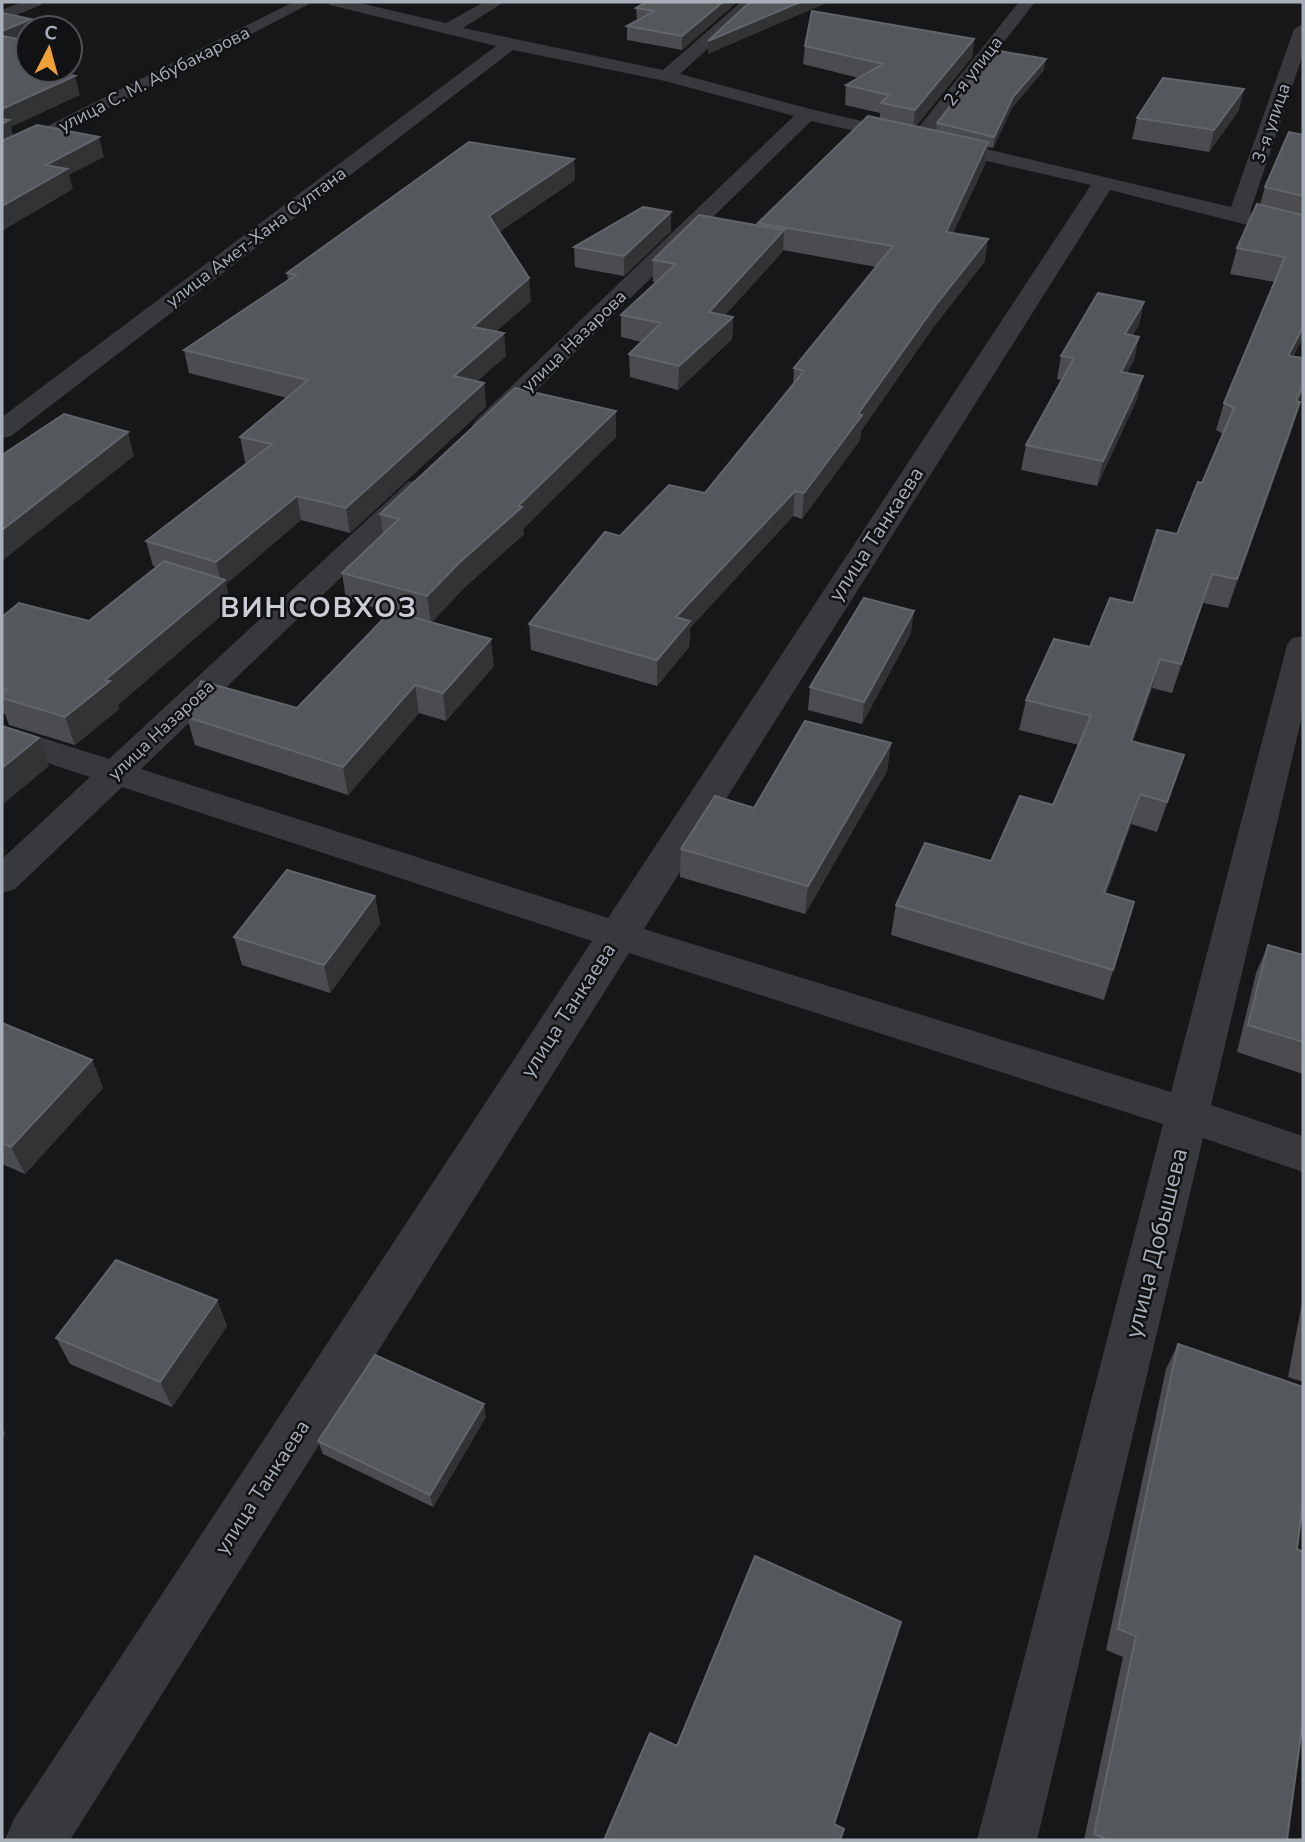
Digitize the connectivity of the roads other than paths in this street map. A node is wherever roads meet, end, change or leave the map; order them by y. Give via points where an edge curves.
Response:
1 (35, 2) edge
2 (305, 2) edge
3 (336, 2) edge
4 (496, 2) edge
5 (751, 2) edge
6 (1027, 2) edge
7 (2, 16) edge
8 (448, 29) junction
9 (1303, 29) edge
10 (510, 44) junction
11 (667, 76) junction
12 (807, 114) junction
13 (918, 140) junction
14 (2, 157) edge
15 (1104, 182) junction
16 (1238, 217) junction
17 (1303, 232) edge
18 (2, 430) edge
19 (467, 442) edge
20 (437, 471) edge
21 (1303, 645) edge
22 (2, 736) edge
23 (115, 774) junction
24 (2, 880) edge
25 (617, 935) junction
26 (1188, 1115) junction
27 (1303, 1154) edge
28 (34, 1840) edge
29 (1007, 1840) edge

1 - 7 street
2 - 14 street, улица С. М. Абубакарова
3 - 8 street
4 - 8 street
5 - 11 street
6 - 13 street, 2-я улица
8 - 10 street
9 - 16 street, 3-я улица
10 - 11 street
10 - 18 street, улица Амет-Хана Султана
11 - 12 street
12 - 13 street
12 - 19 street, улица Назарова
13 - 15 street
15 - 16 street
15 - 25 street, улица Танкаева
16 - 17 street
20 - 23 street, улица Назарова
21 - 26 street, улица Добышева
22 - 23 street
23 - 24 street, улица Назарова
23 - 25 street
25 - 26 street
25 - 28 street, улица Танкаева
26 - 27 street
26 - 29 street, улица Добышева

